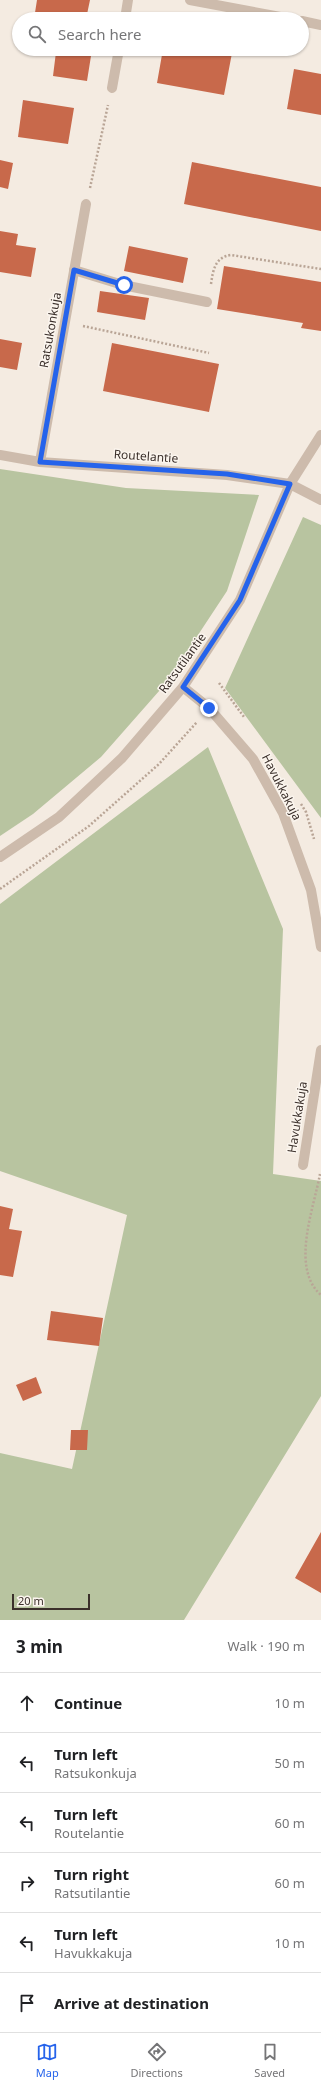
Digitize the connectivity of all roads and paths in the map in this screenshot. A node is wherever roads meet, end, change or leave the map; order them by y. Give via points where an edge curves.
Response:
1 (128, 0) edge
2 (190, 0) edge
3 (126, 12) edge
4 (253, 12) edge
5 (309, 22) edge
6 (321, 25) edge
7 (118, 56) edge
8 (112, 88) joint
9 (86, 204) joint
10 (321, 269) edge
11 (74, 270) junction
12 (207, 302) joint
13 (65, 322) junction
14 (209, 353) dead end
15 (321, 435) edge
16 (0, 455) edge
17 (40, 462) junction
18 (290, 484) junction
19 (321, 500) edge
20 (183, 687) junction
21 (209, 708) junction
22 (0, 857) edge
23 (0, 889) edge
24 (321, 947) edge
25 (321, 1050) edge
26 (303, 1165) dead end
27 (320, 1172) dead end
28 (321, 1295) edge

1 - 3 street
2 - 4 street
5 - 6 street
7 - 8 street
8 - 9 path
9 - 11 street, Ratsukonkuja
10 - 12 path via 224,256 214,269
11 - 12 street via 124,285
11 - 13 street, Ratsukonkuja
13 - 14 path
13 - 17 street, Ratsukonkuja
15 - 18 street, Ratsutilantie
16 - 17 street, Routelantie
17 - 18 street, Routelantie via 227,474
18 - 19 street, Routelantie
18 - 20 street, Ratsutilantie via 240,600
20 - 21 street, Havukkakuja
20 - 22 street, Ratsutilantie via 122,758 59,817
21 - 23 path via 159,764 89,826
21 - 24 street, Havukkakuja via 253,759 283,813 312,890
25 - 26 street, Havukkakuja
27 - 28 path via 309,1219 304,1257 313,1288

